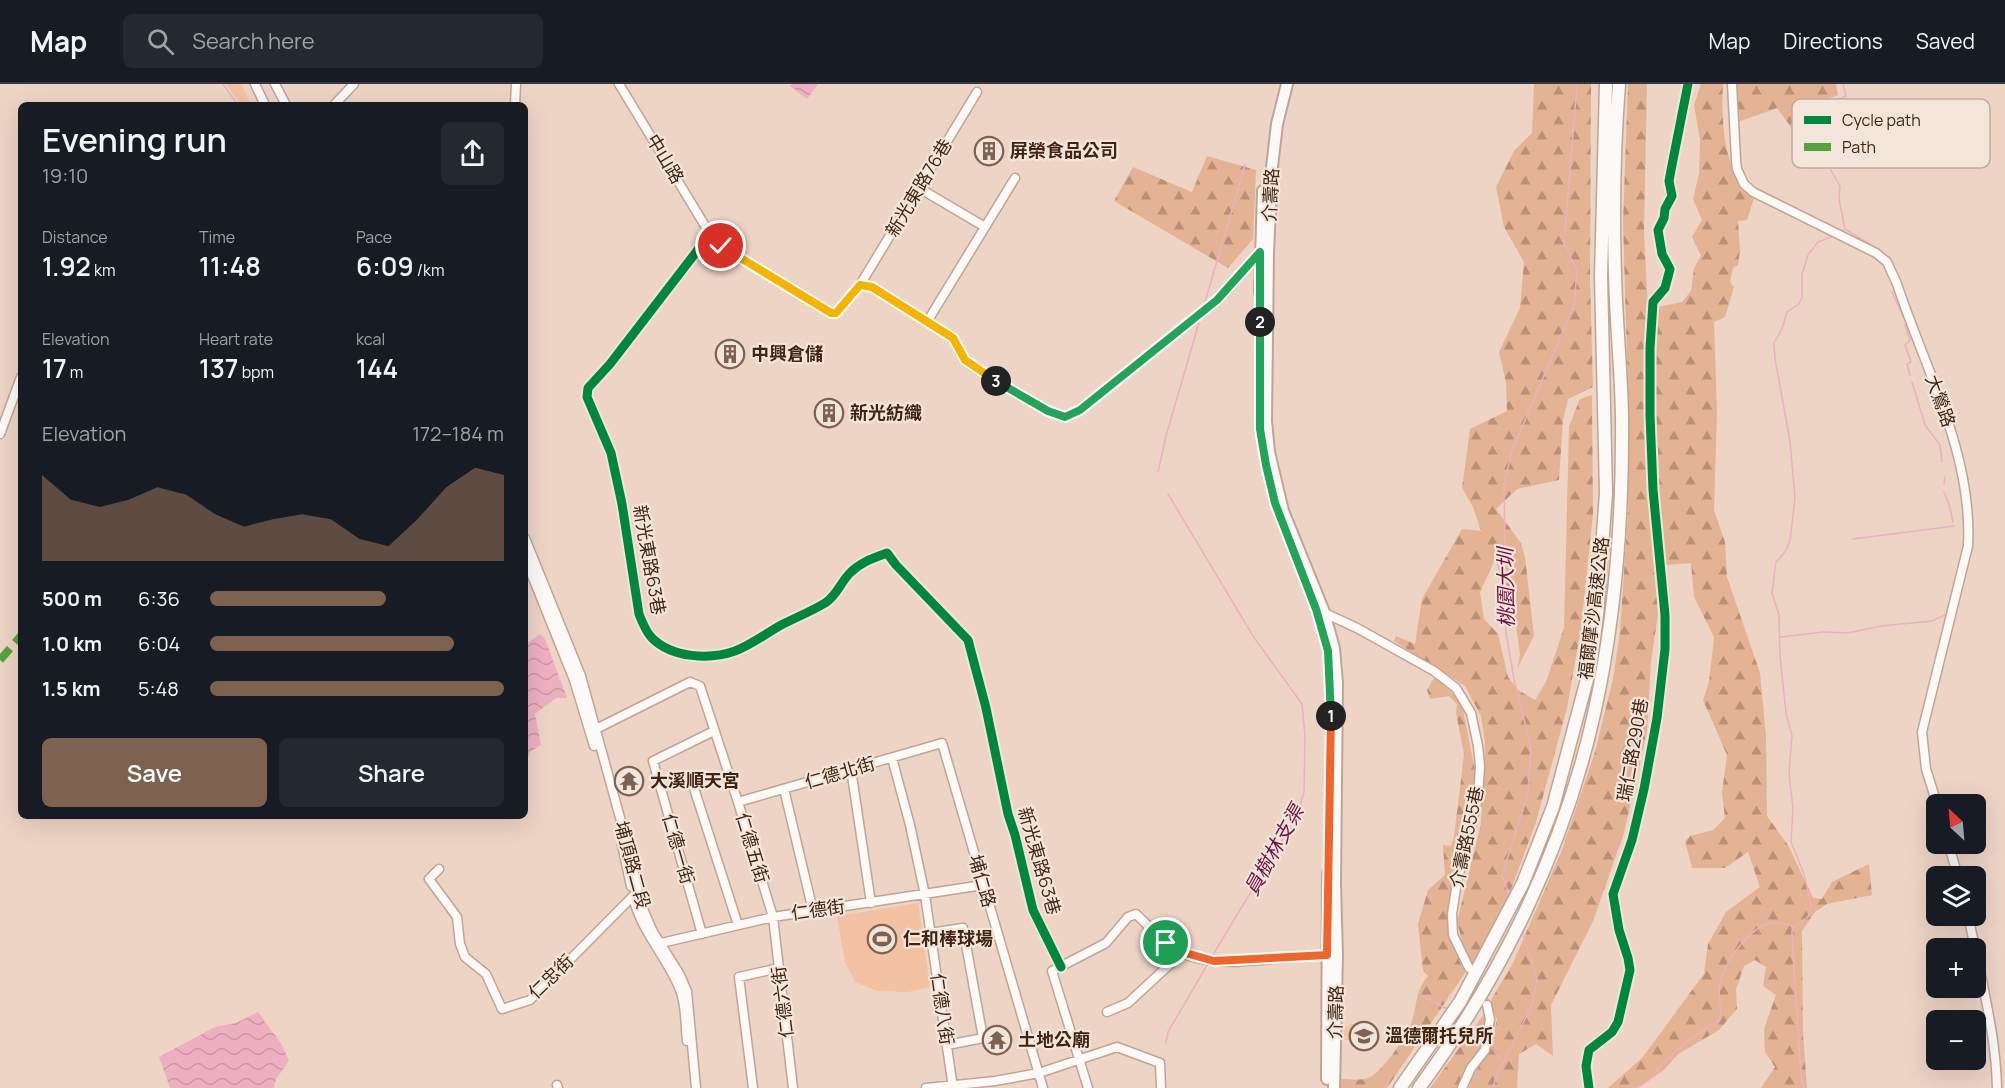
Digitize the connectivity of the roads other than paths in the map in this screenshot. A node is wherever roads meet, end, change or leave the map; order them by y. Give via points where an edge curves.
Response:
1 (255, 84) edge
2 (275, 84) edge
3 (354, 84) edge
4 (516, 84) edge
5 (619, 84) edge
6 (1280, 84) edge
7 (1287, 84) edge
8 (1606, 84) edge
9 (1618, 84) edge
10 (1688, 84) edge
11 (1732, 84) edge
12 (978, 92) dead end
13 (264, 102) edge
14 (284, 102) edge
15 (337, 102) edge
16 (515, 102) edge
17 (1015, 178) dead end
18 (919, 188) junction
19 (985, 227) junction
20 (710, 234) junction
21 (1264, 253) junction
22 (860, 285) junction
23 (927, 322) junction
24 (18, 385) edge
25 (0, 434) edge
26 (528, 545) edge
27 (528, 565) edge
28 (1320, 611) junction
29 (592, 731) junction
30 (714, 731) junction
31 (942, 743) joint
32 (892, 758) junction
33 (851, 769) junction
34 (692, 782) dead end
35 (784, 789) junction
36 (1934, 794) edge
37 (738, 802) junction
38 (439, 869) dead end
39 (983, 885) junction
40 (636, 895) junction
41 (925, 895) junction
42 (871, 903) junction
43 (813, 911) junction
44 (772, 917) junction
45 (738, 925) junction
46 (930, 933) junction
47 (702, 934) junction
48 (657, 944) junction
49 (1182, 952) junction
50 (1332, 956) junction
51 (1061, 967) junction
52 (779, 968) junction
53 (1469, 968) tunnel mouth
54 (1985, 998) edge
55 (1487, 1005) tunnel mouth
56 (1107, 1012) dead end
57 (947, 1045) junction
58 (1080, 1059) junction
59 (1039, 1073) junction
60 (996, 1084) edge
61 (1406, 1086) edge
62 (953, 1087) edge
63 (690, 1088) edge
64 (696, 1088) edge
65 (753, 1088) edge
66 (793, 1088) edge
67 (926, 1088) edge
68 (1043, 1088) edge
69 (1088, 1088) edge
70 (1161, 1088) edge
71 (1327, 1088) edge
72 (1334, 1088) edge
73 (1419, 1088) edge
74 (1462, 1088) edge
75 (1588, 1088) edge
76 (1996, 1088) edge

1 - 13 street
2 - 14 street
3 - 15 street
4 - 16 street
5 - 20 street, 中山路
6 - 21 main road, 介壽路 via 1265,164
7 - 21 main road, 介壽路 via 1277,123
8 - 61 highway, 福爾摩沙高速公路 via 1601,276 1606,493 1590,668 1553,807 1523,883 1453,1013
9 - 73 highway, 福爾摩沙高速公路 via 1615,275 1622,415 1617,559 1603,671 1566,812 1530,901 1465,1023
10 - 75 street, 瑞仁路290巷 via 1671,165 1672,196 1658,230 1662,254 1670,269 1665,288 1653,302 1650,348 1653,490 1665,649 1644,789 1632,840 1612,894 1630,970 1618,1022 1612,1032 1589,1050
11 - 36 street, 大鶯路 via 1737,169 1744,184 1763,198 1835,231 1887,262 1949,426 1962,473 1969,522 1968,546 1922,732 1926,769
12 - 18 street, 新光東路76巷
17 - 19 street
18 - 19 street
18 - 22 street, 新光東路76巷
19 - 23 street
20 - 22 street, 新光東路76巷 via 721,246 831,313 836,313
20 - 51 street, 新光東路63巷 via 588,388 587,397 611,453 643,625 660,644 680,652 705,656 736,650 826,603 850,572 887,553 968,640 1034,910
21 - 23 street via 1217,300 1080,410 1065,417 996,382 965,360 953,338
21 - 28 main road, 介壽路 via 1260,429 1275,503
22 - 23 street via 872,287
24 - 25 street
26 - 29 street, 埔頂路二段 via 581,676
27 - 29 street, 埔頂路二段
28 - 50 main road, 介壽路 via 1332,697
28 - 53 street, 介壽路555巷 via 1434,671 1456,688 1471,713 1480,766 1478,798 1452,914 1454,935
29 - 30 street, 仁德五街 via 690,682 700,686
29 - 40 street, 埔頂路二段 via 630,854
30 - 37 street, 仁德五街
30 - 47 street, 仁德一街 via 653,761
31 - 32 street, 仁德北街
31 - 39 street, 埔仁路
32 - 33 street, 仁德北街
32 - 41 street, 仁德八街
33 - 35 street, 仁德北街
33 - 42 street
34 - 45 street
35 - 37 street, 仁德北街
35 - 43 street
37 - 44 street, 仁德五街
38 - 40 street, 仁忠街 via 429,879 457,917 465,957 486,974 502,1009 530,1000
39 - 41 street, 仁德街
39 - 59 street, 埔仁路
40 - 48 street, 埔頂路二段
41 - 42 street, 仁德街
41 - 46 street, 仁德八街
42 - 43 street, 仁德街
43 - 44 street, 仁德街
44 - 45 street, 仁德街
44 - 52 street, 仁德六街
45 - 47 street, 仁德街
46 - 57 street, 仁德八街
46 - 57 street via 963,928 983,1038
47 - 48 street, 仁德街
48 - 63 street, 埔頂路二段 via 682,996
48 - 64 street, 埔頂路二段 via 687,991
49 - 50 street via 1210,960
49 - 51 street via 1166,943 1136,914 1128,917 1106,943
49 - 56 street via 1128,1003
50 - 71 main road, 介壽路
50 - 72 main road, 介壽路
51 - 58 street via 1052,971
52 - 65 street via 739,977
52 - 66 street, 仁德六街
54 - 76 street via 1993,1039
55 - 74 street via 1490,1019 1485,1050
57 - 62 street, 仁德八街
58 - 59 street
58 - 69 street
58 - 70 street via 1117,1047 1160,1063
59 - 60 street
59 - 68 street, 埔仁路
60 - 62 street
62 - 67 street

